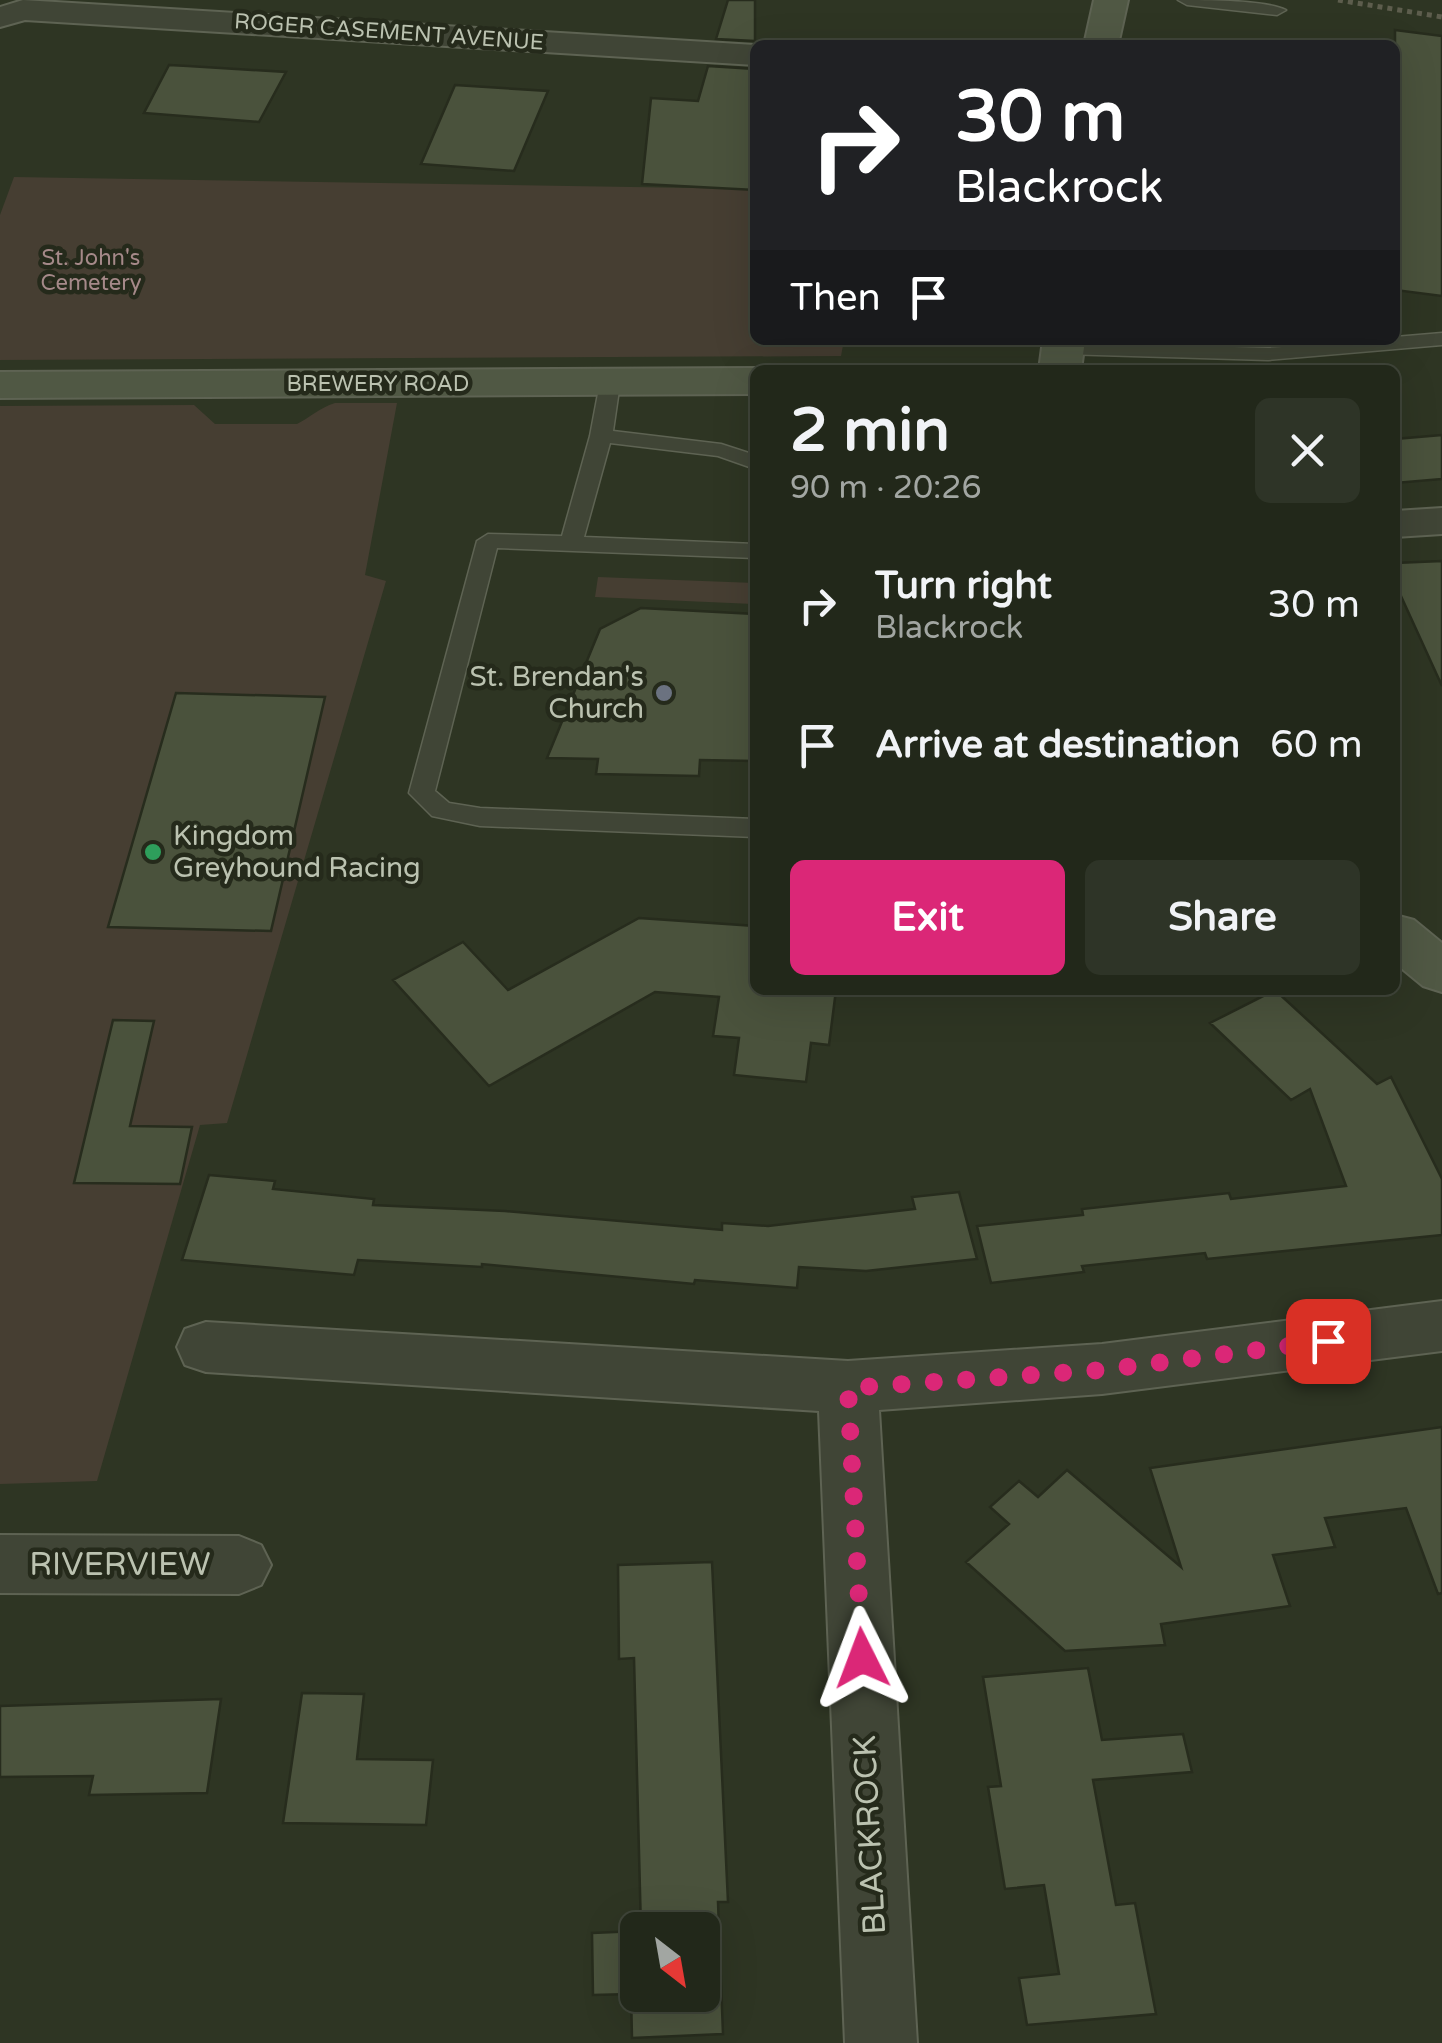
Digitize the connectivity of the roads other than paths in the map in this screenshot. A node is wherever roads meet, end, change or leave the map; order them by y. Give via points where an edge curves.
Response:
1 (1110, 0) edge
2 (1188, 0) edge
3 (8, 9) edge
4 (1277, 10) dead end
5 (1106, 40) edge
6 (750, 56) edge
7 (1442, 340) edge
8 (1400, 343) edge
9 (1380, 345) edge
10 (1062, 353) edge
11 (750, 381) edge
12 (610, 383) junction
13 (0, 385) edge
14 (602, 436) junction
15 (750, 460) edge
16 (1442, 521) edge
17 (1400, 524) edge
18 (571, 543) junction
19 (750, 551) edge
20 (750, 828) edge
21 (1400, 938) edge
22 (1442, 972) edge
23 (1442, 1326) edge
24 (206, 1347) dead end
25 (848, 1388) junction
26 (0, 1564) edge
27 (239, 1566) dead end
28 (881, 2043) edge

1 - 5 street
2 - 4 lane
3 - 6 street, ROGER CASEMENT AVENUE
7 - 8 lane
9 - 10 lane via 1268,354
11 - 12 street, BREWERY ROAD
12 - 13 street, BREWERY ROAD
12 - 14 lane
14 - 15 lane via 721,450
14 - 18 lane
16 - 17 street
18 - 19 lane
18 - 20 lane via 488,541 422,793 441,810 480,818
21 - 22 street
23 - 25 street via 1102,1370
24 - 25 street
25 - 28 street, BLACKROCK
26 - 27 street, RIVERVIEW

